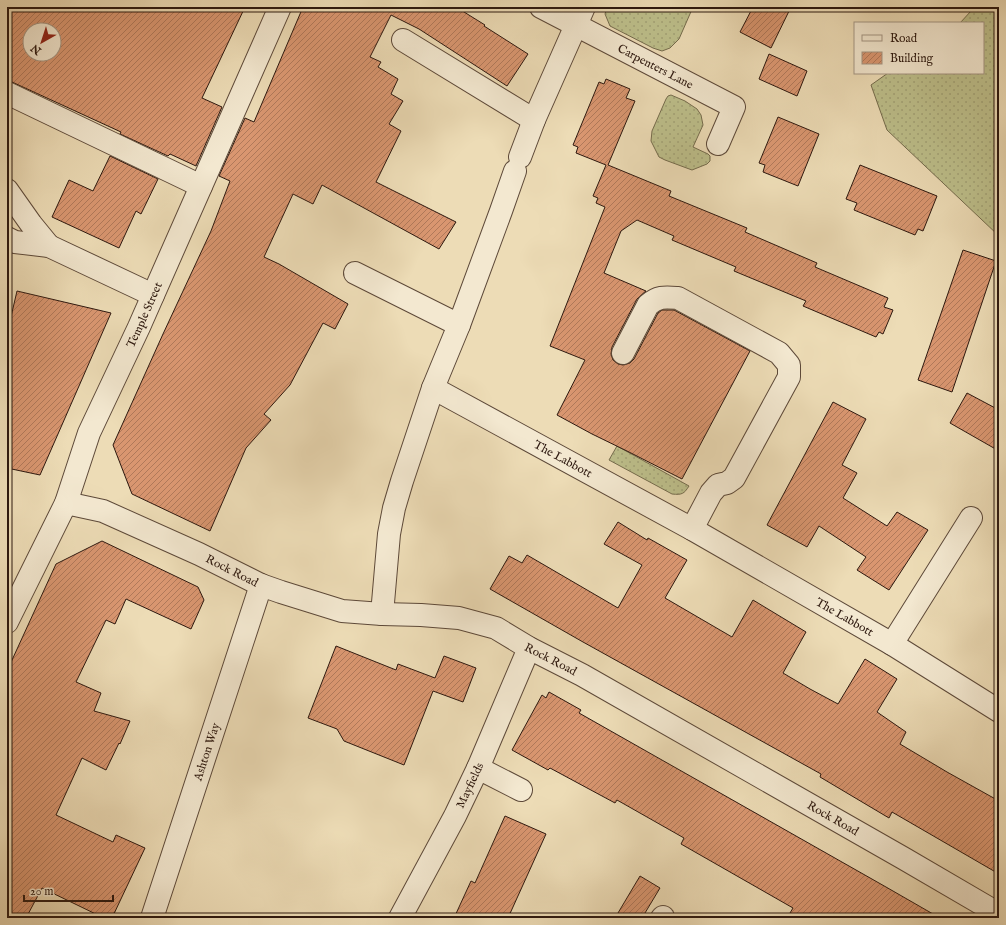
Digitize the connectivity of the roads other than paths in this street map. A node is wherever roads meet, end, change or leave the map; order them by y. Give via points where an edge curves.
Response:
1 (280, 7) edge
2 (541, 7) edge
3 (580, 16) edge
4 (403, 40) dead end
5 (7, 93) edge
6 (534, 120) junction
7 (718, 144) dead end
8 (201, 186) junction
9 (7, 190) edge
10 (7, 238) edge
11 (49, 246) junction
12 (355, 272) dead end
13 (153, 295) junction
14 (459, 324) junction
15 (623, 353) dead end
16 (433, 388) junction
17 (66, 503) junction
18 (971, 518) dead end
19 (692, 529) junction
20 (262, 585) junction
21 (382, 614) junction
22 (7, 622) edge
23 (892, 644) junction
24 (529, 648) junction
25 (999, 711) edge
26 (478, 768) junction
27 (521, 790) dead end
28 (999, 914) edge
29 (152, 918) edge
30 (400, 918) edge

1 - 8 street, Temple Street
2 - 3 street, Carpenters Lane
3 - 6 street
3 - 7 street, Carpenters Lane via 734,107
4 - 6 street
5 - 8 street
6 - 14 street
8 - 13 street, Temple Street
9 - 11 street
10 - 11 street via 15,242
11 - 13 street
12 - 14 street
13 - 17 street, Temple Street via 89,433
14 - 16 street
15 - 19 street via 648,305 655,299 666,297 678,298 779,353 789,365 789,377 734,478 718,485 711,493
16 - 19 street, The Labbott
16 - 21 street via 394,508 389,534
17 - 20 street, Rock Road via 103,511
17 - 22 street, Temple Street
18 - 23 street
19 - 23 street, The Labbott
20 - 21 street, Rock Road via 342,611
20 - 29 street, Ashton Way
21 - 24 street, Rock Road via 459,618 496,628
23 - 25 street, The Labbott
24 - 26 street, Mayfields
24 - 28 street, Rock Road via 582,675
26 - 27 street
26 - 30 street, Mayfields

